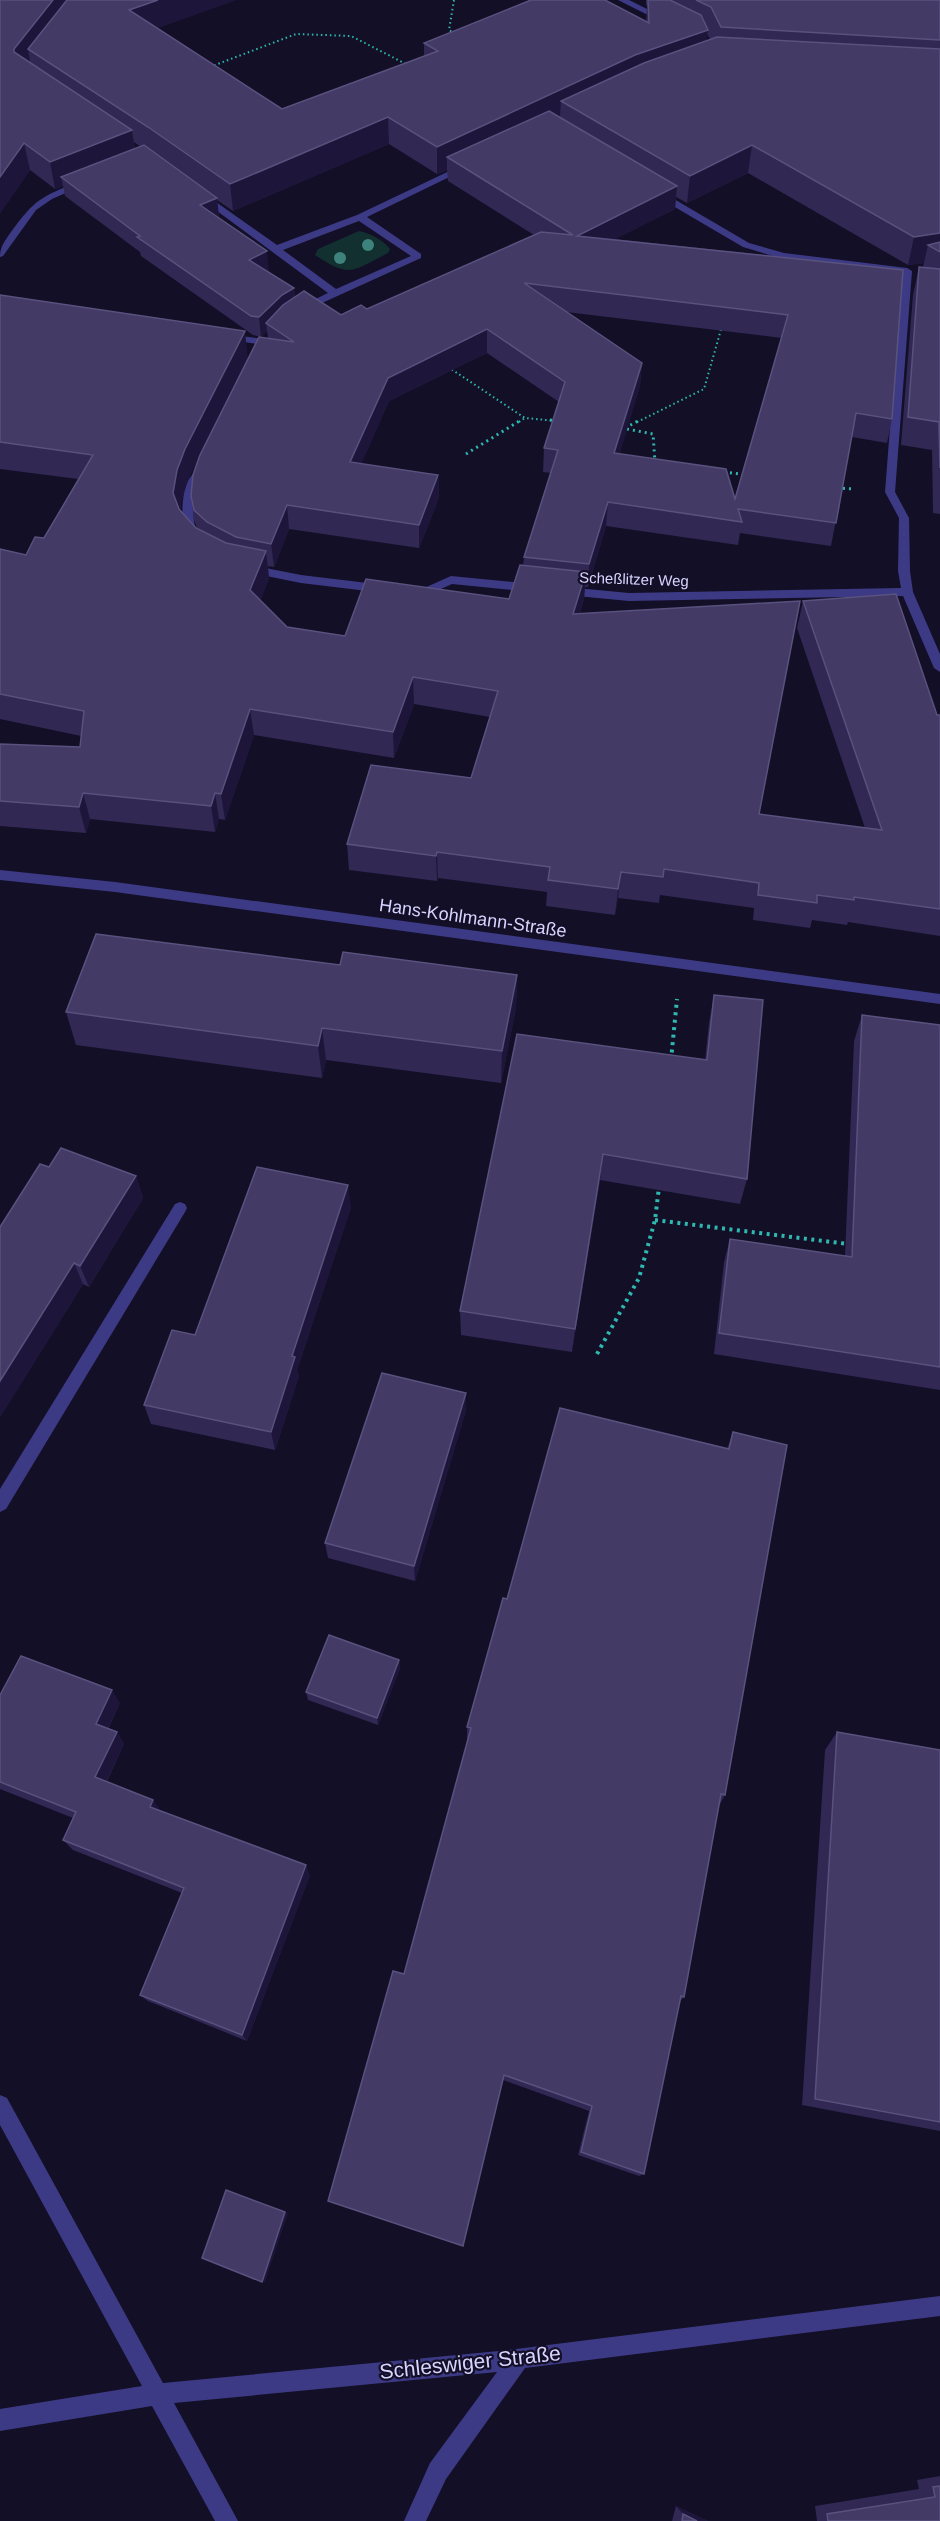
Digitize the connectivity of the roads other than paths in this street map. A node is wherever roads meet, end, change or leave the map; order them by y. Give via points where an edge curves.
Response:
1 (622, 0) edge
2 (674, 24) edge
3 (475, 163) edge
4 (93, 180) edge
5 (647, 186) edge
6 (197, 193) edge
7 (360, 217) junction
8 (276, 249) junction
9 (0, 254) edge
10 (918, 269) edge
11 (907, 271) junction
12 (335, 293) junction
13 (290, 316) edge
14 (218, 336) edge
15 (264, 343) edge
16 (206, 459) edge
17 (198, 542) edge
18 (235, 565) edge
19 (907, 592) junction
20 (940, 668) edge
21 (0, 875) edge
22 (940, 999) edge
23 (180, 1208) dead end
24 (0, 1504) edge
25 (0, 2106) edge
26 (940, 2306) edge
27 (520, 2357) junction
28 (159, 2394) junction
29 (0, 2420) edge
30 (226, 2521) edge
31 (415, 2521) edge

1 - 2 street
3 - 7 street
4 - 9 street via 49,197 33,208
5 - 11 street via 746,245 783,256
6 - 8 street
7 - 8 street
7 - 12 street via 418,256
8 - 12 street
10 - 11 street
11 - 19 street via 890,492 904,518
12 - 13 street
14 - 15 street
16 - 17 street via 189,498 186,520
18 - 19 street, Scheßlitzer Weg via 301,579 423,593 452,580 629,597
19 - 20 street
21 - 22 street, Hans-Kohlmann-Straße via 115,886
23 - 24 street
25 - 28 street
26 - 27 street, Schleswiger Straße
27 - 28 street, Schleswiger Straße
27 - 31 street via 438,2471
28 - 29 street, Schleswiger Straße
28 - 30 street

